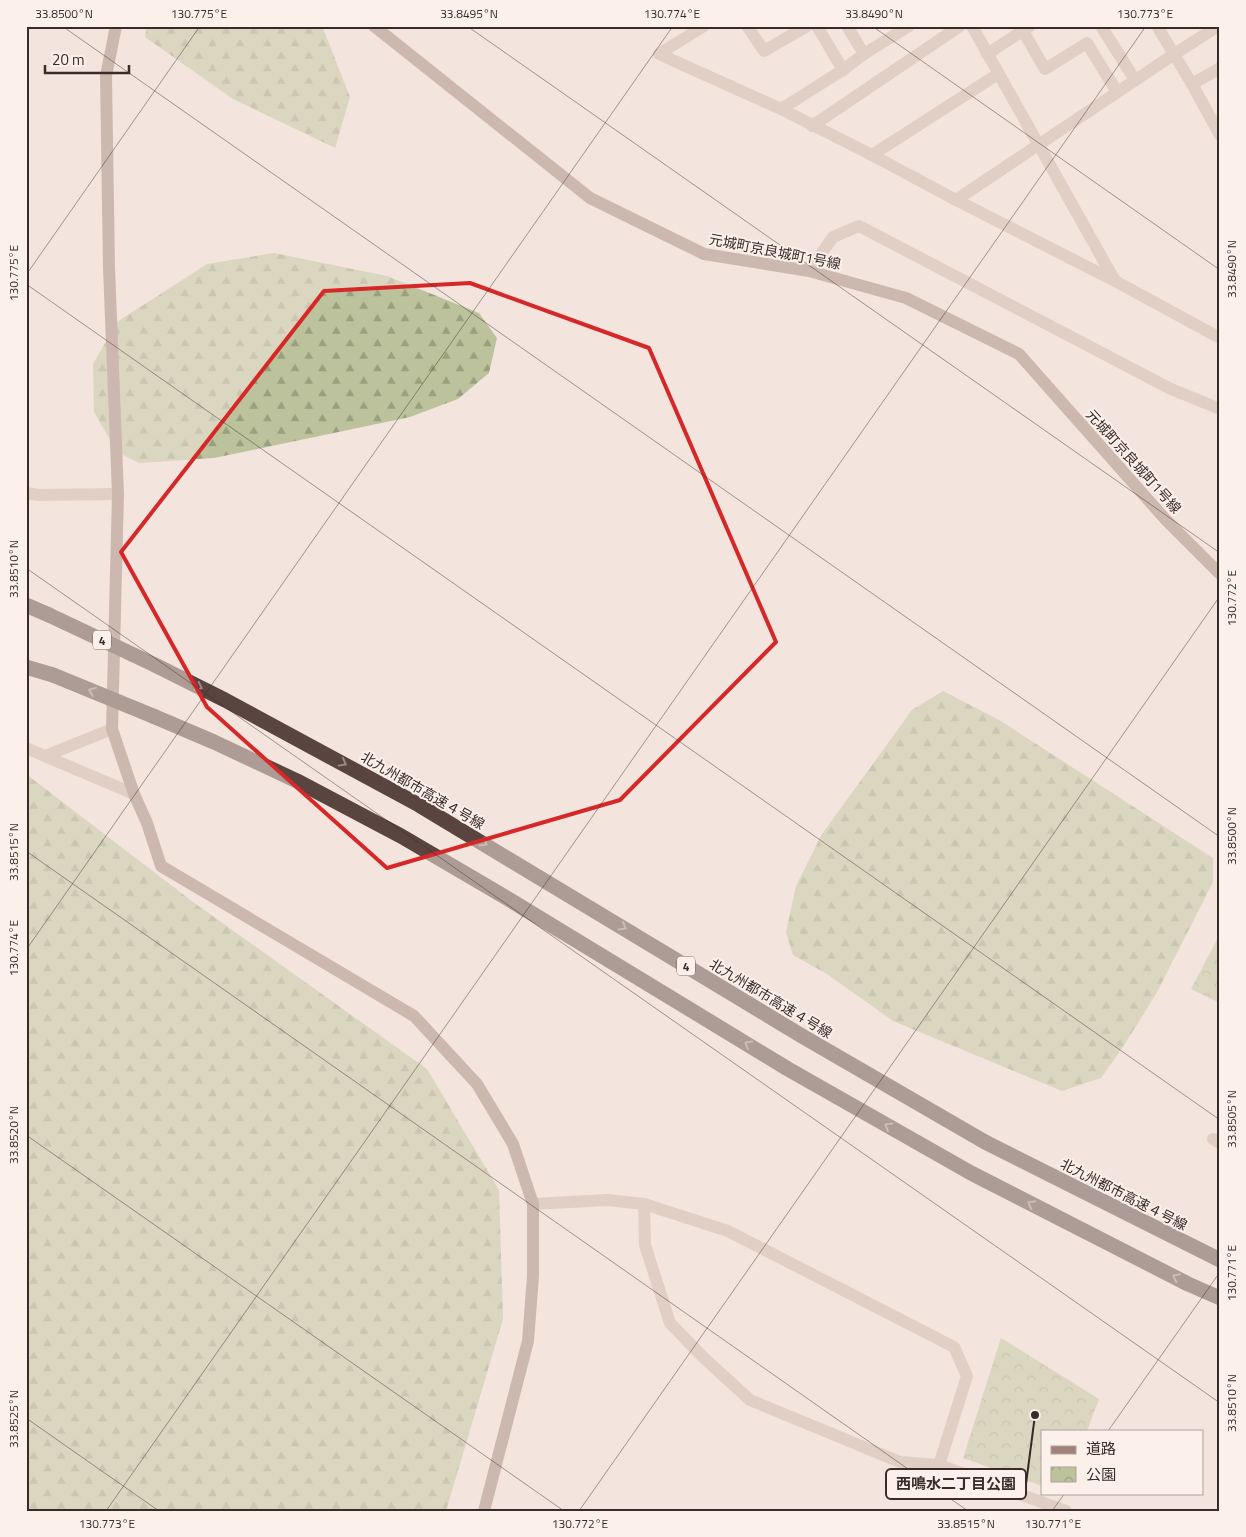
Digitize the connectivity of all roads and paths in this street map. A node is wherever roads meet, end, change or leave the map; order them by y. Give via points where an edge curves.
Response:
1 (116, 26) edge
2 (374, 26) edge
3 (704, 26) edge
4 (747, 26) edge
5 (807, 26) edge
6 (817, 26) edge
7 (847, 26) edge
8 (910, 26) edge
9 (960, 26) edge
10 (972, 26) edge
11 (1102, 26) edge
12 (1156, 26) edge
13 (1218, 26) edge
14 (1027, 29) edge
15 (864, 54) junction
16 (987, 54) junction
17 (1173, 55) junction
18 (1220, 68) edge
19 (844, 70) junction
20 (998, 74) junction
21 (1135, 80) junction
22 (1192, 84) junction
23 (1117, 92) junction
24 (781, 109) junction
25 (812, 126) junction
26 (1220, 135) edge
27 (1039, 144) junction
28 (872, 155) junction
29 (956, 200) junction
30 (809, 271) junction
31 (1115, 281) junction
32 (1220, 338) edge
33 (1220, 409) edge
34 (26, 493) edge
35 (118, 494) junction
36 (1220, 574) edge
37 (26, 605) edge
38 (26, 667) edge
39 (112, 728) junction
40 (26, 748) edge
41 (45, 756) junction
42 (134, 794) junction
43 (533, 1204) junction
44 (644, 1204) junction
45 (1220, 1260) edge
46 (1220, 1298) edge
47 (939, 1465) junction
48 (484, 1511) edge
49 (1066, 1511) edge

1 - 35 street via 106,76 109,268
2 - 30 street, 元城町京良城町1号線 via 590,198 704,254
3 - 24 street via 660,54
4 - 5 street via 764,51
6 - 19 street
7 - 15 street
8 - 15 street
9 - 25 street
10 - 16 street
11 - 21 street
12 - 17 street
13 - 17 street
14 - 16 street
14 - 23 street via 1045,69 1087,43
15 - 19 street
16 - 20 street
17 - 21 street
17 - 22 street
18 - 22 street
19 - 24 street
20 - 27 street
20 - 28 street
21 - 23 street
22 - 26 street
23 - 27 street
24 - 25 street
25 - 28 street
27 - 29 street
27 - 31 street
28 - 29 street
29 - 31 street
30 - 33 street via 833,237 859,226 1171,389
30 - 36 street, 元城町京良城町1号線 via 906,298 1019,354 1166,520
31 - 32 street
34 - 35 street
35 - 39 street
37 -> 45 highway, 北九州都市高速４号線 / 4, bridge via 226,700 419,805 802,1036 985,1142
46 -> 38 highway, bridge via 971,1174 788,1069 401,836 214,742 53,675
39 - 41 street
39 - 42 street
40 - 41 street
41 - 42 street
42 - 43 street via 161,866 414,1016 477,1084 513,1144
43 - 44 street via 607,1200
43 - 48 street via 533,1276 528,1341
44 - 47 street via 645,1245 670,1322 750,1400 900,1462
44 - 47 street via 728,1231 954,1347 967,1376
47 - 49 street

